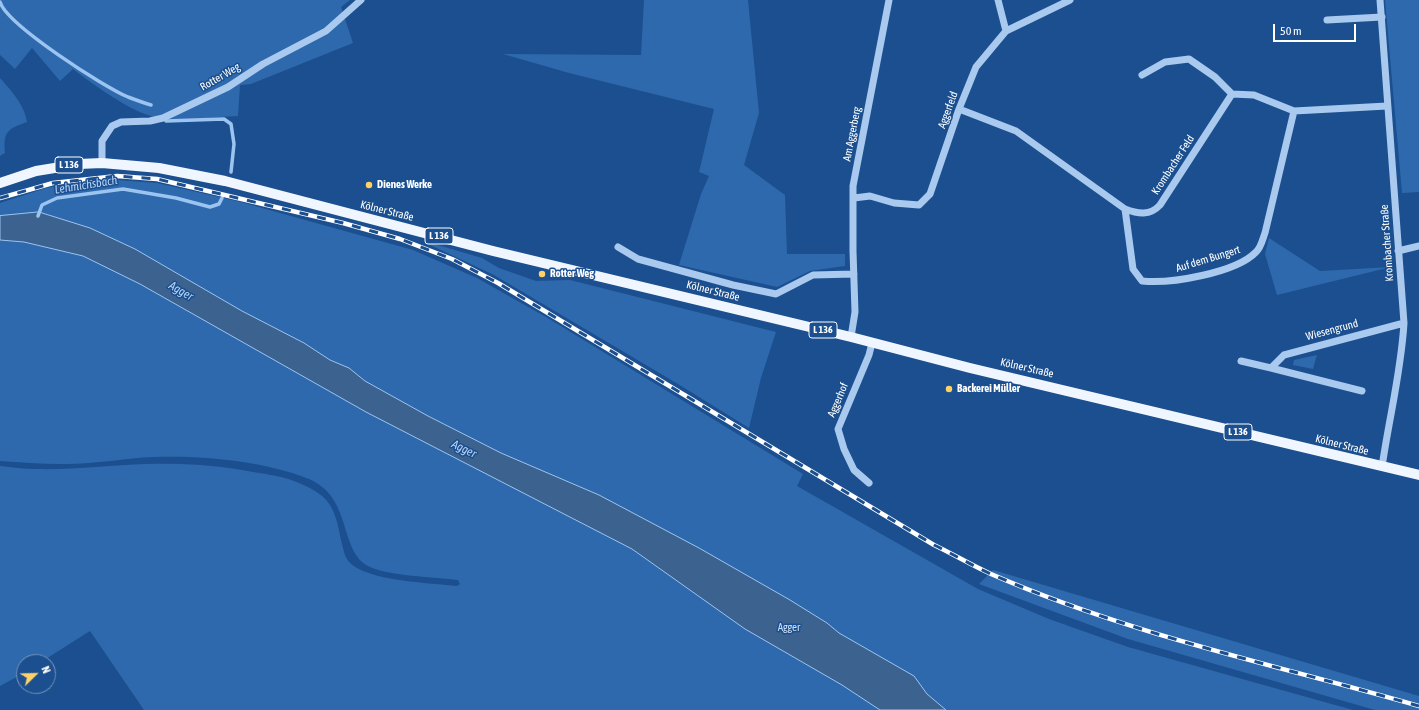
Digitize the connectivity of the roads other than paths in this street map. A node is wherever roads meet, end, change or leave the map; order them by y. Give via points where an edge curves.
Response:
1 (361, 0) edge
2 (889, 0) edge
3 (998, 0) edge
4 (1070, 0) edge
5 (1380, 0) edge
6 (1382, 17) junction
7 (1328, 20) dead end
8 (1006, 31) junction
9 (1142, 75) dead end
10 (1232, 94) junction
11 (1387, 106) junction
12 (959, 109) junction
13 (1294, 112) junction
14 (102, 163) junction
15 (0, 183) edge
16 (854, 198) junction
17 (1125, 209) junction
18 (1419, 246) edge
19 (618, 247) dead end
20 (1398, 251) junction
21 (854, 274) junction
22 (1404, 323) junction
23 (851, 337) junction
24 (872, 342) junction
25 (1241, 361) dead end
26 (1271, 368) junction
27 (1362, 391) dead end
28 (1382, 467) junction
29 (1419, 475) edge
30 (869, 483) dead end

1 - 14 street, Rotter Weg via 326,31 263,64 228,87 163,118 122,122 112,126 102,141
2 - 16 street, Am Aggerberg via 853,186
3 - 8 street
4 - 8 street, Aggerfeld
5 - 6 street, Krombacher Straße
6 - 7 street
6 - 11 street, Krombacher Straße
8 - 12 street, Aggerfeld via 976,67
9 - 10 street via 1165,62 1189,59 1215,77
10 - 13 street via 1254,94
10 - 17 street, Krombacher Feld via 1160,205 1149,213
11 - 13 street
11 - 20 street, Krombacher Straße
12 - 16 street, Aggerfeld via 930,194 919,205 894,203 870,196
12 - 17 street, Krombacher Feld via 1016,131
13 - 17 street, Auf dem Bungert via 1265,232 1258,251 1244,262 1182,280 1158,283 1142,281 1133,269
14 - 15 main road, Kölner Straße / L 136 via 54,167
14 - 23 main road, Kölner Straße / L 136 via 160,168 225,181 493,251
16 - 21 street, Am Aggerberg
18 - 20 street
19 - 21 street via 638,259 776,294 814,275
20 - 22 street, Krombacher Straße
21 - 23 street, Am Aggerberg via 855,312
22 - 26 street, Wiesengrund via 1284,355
22 - 28 street, Krombacher Straße via 1395,403
23 - 24 main road, Kölner Straße / L 136
24 - 28 main road, Kölner Straße / L 136
24 - 30 street, Aggerhof via 870,355 838,429 854,470
25 - 26 street
26 - 27 street
28 - 29 main road, Kölner Straße / L 136

